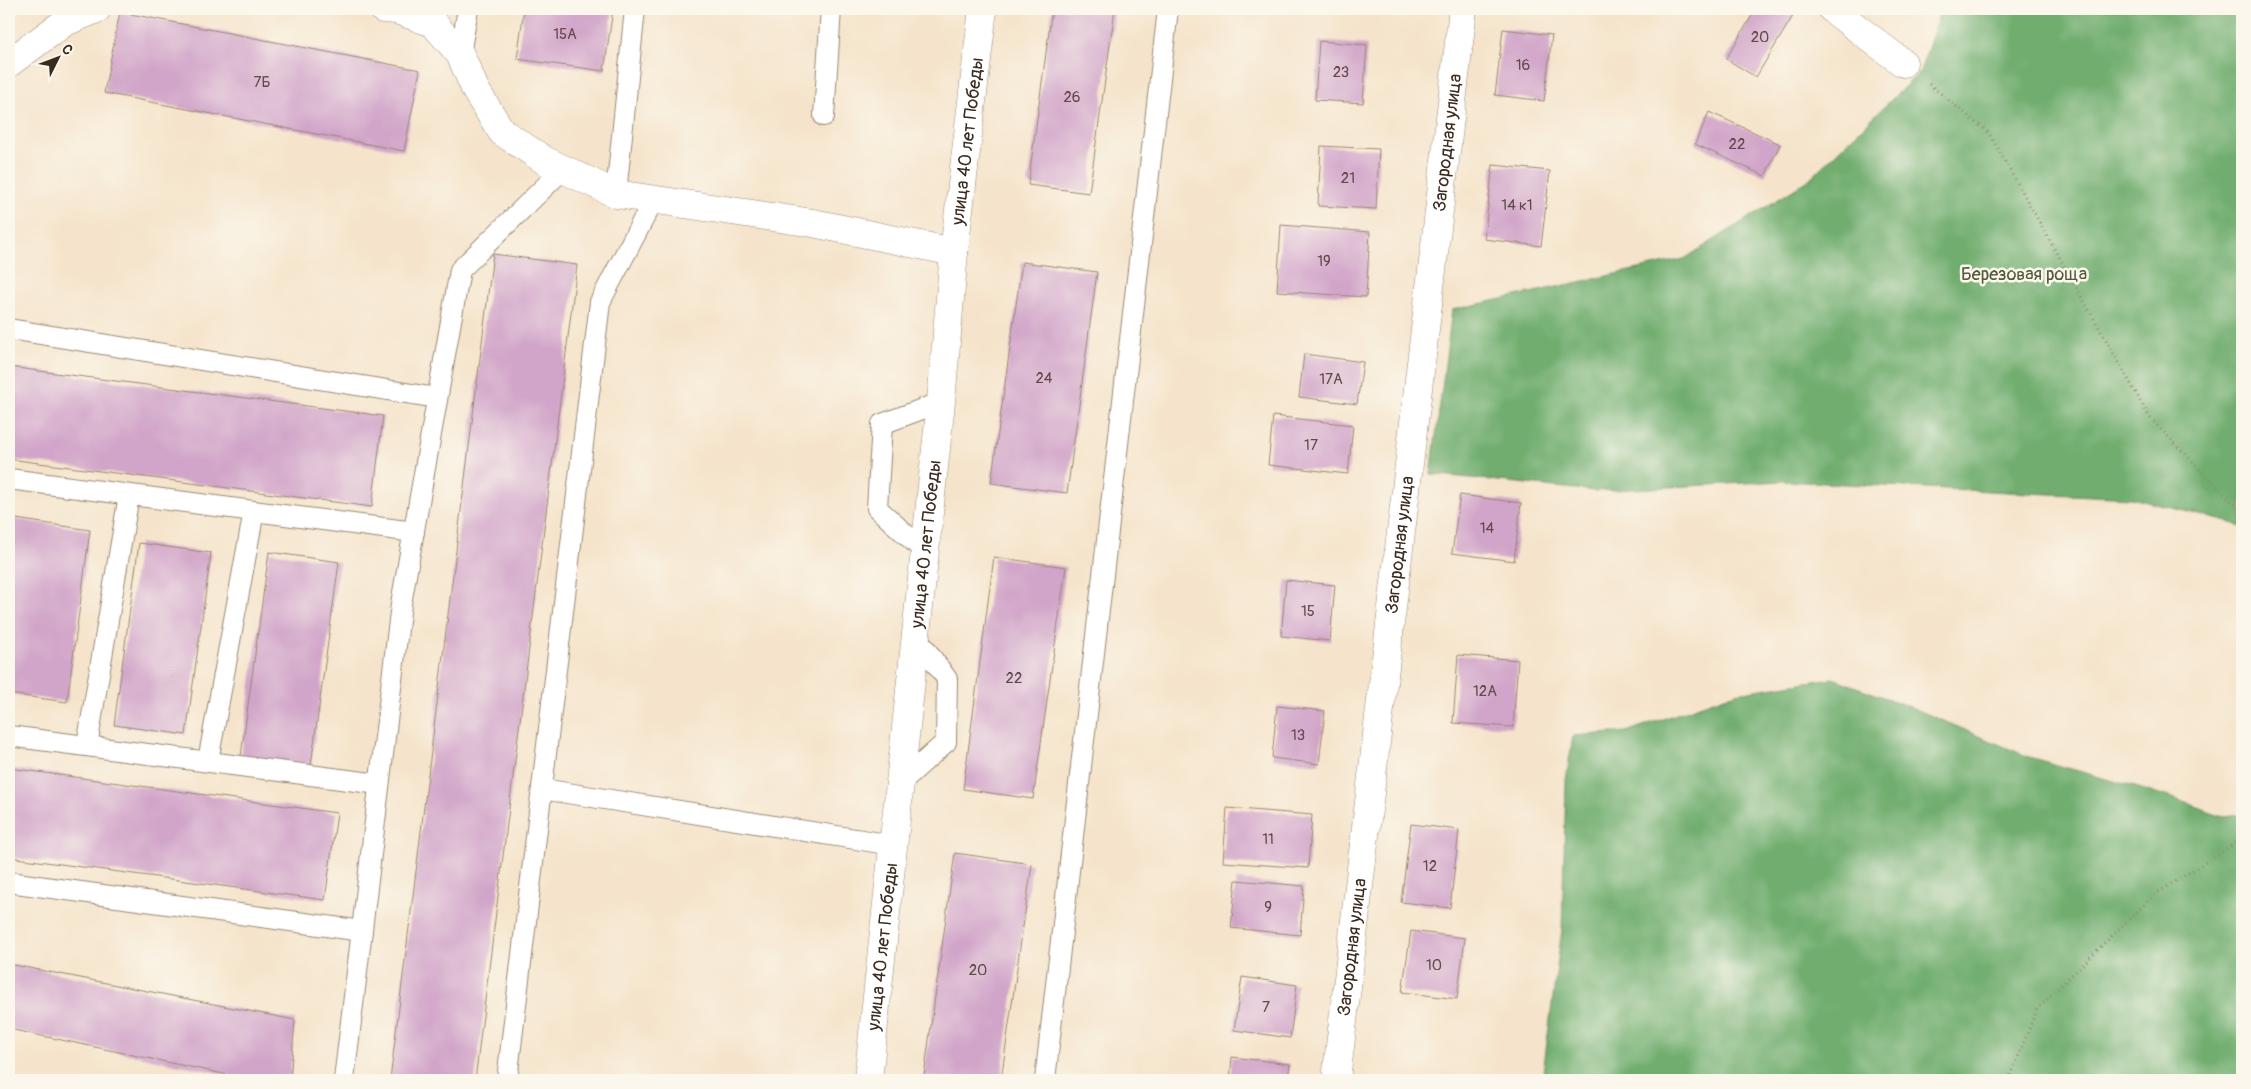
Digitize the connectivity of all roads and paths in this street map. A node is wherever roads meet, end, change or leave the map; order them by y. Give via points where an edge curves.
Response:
1 (97, 9) edge
2 (383, 9) edge
3 (468, 9) edge
4 (635, 9) edge
5 (831, 9) edge
6 (983, 9) edge
7 (1168, 9) edge
8 (1463, 9) edge
9 (1832, 9) edge
10 (460, 54) junction
11 (9, 63) edge
12 (1902, 63) joint
13 (824, 116) dead end
14 (563, 169) junction
15 (616, 194) junction
16 (654, 199) junction
17 (954, 252) junction
18 (9, 329) edge
19 (437, 398) junction
20 (941, 402) junction
21 (9, 479) edge
22 (129, 495) junction
23 (254, 511) junction
24 (2242, 512) edge
25 (414, 532) junction
26 (925, 552) junction
27 (916, 636) junction
28 (9, 736) edge
29 (87, 746) junction
30 (208, 761) junction
31 (900, 783) junction
32 (379, 784) junction
33 (542, 790) junction
34 (2242, 839) edge
35 (894, 845) junction
36 (9, 882) edge
37 (362, 930) junction
38 (344, 1080) edge
39 (507, 1080) edge
40 (868, 1080) edge
41 (1045, 1080) edge
42 (1336, 1080) edge
43 (2010, 1080) edge

1 - 11 street via 64,22
2 - 10 street via 397,10 433,23
3 - 10 lane
4 - 15 lane
5 - 13 lane
6 - 17 street, улица 40 лет Победы
7 - 41 lane
8 - 42 street, Загородная улица
9 - 12 street
10 - 14 street via 476,92 502,132
12 - 24 path via 1989,133 2150,418
14 - 15 street
14 - 19 lane via 460,270
15 - 16 street
16 - 17 street via 813,223
16 - 33 lane via 600,302
17 - 20 street, улица 40 лет Победы
18 - 19 lane
19 - 25 lane
20 - 26 street, улица 40 лет Победы
20 - 26 lane via 882,424 877,508
21 - 22 lane
22 - 23 lane
22 - 29 lane
23 - 25 lane
23 - 30 lane
25 - 32 lane via 401,604
26 - 27 street, улица 40 лет Победы
27 - 31 street, улица 40 лет Победы
27 - 31 lane via 947,679 946,742
28 - 29 lane
29 - 30 lane
30 - 32 lane
31 - 35 street, улица 40 лет Победы
32 - 37 lane
33 - 35 lane
33 - 39 lane
34 - 43 path via 2154,895 2037,1009
35 - 40 street, улица 40 лет Победы
36 - 37 lane
37 - 38 lane

